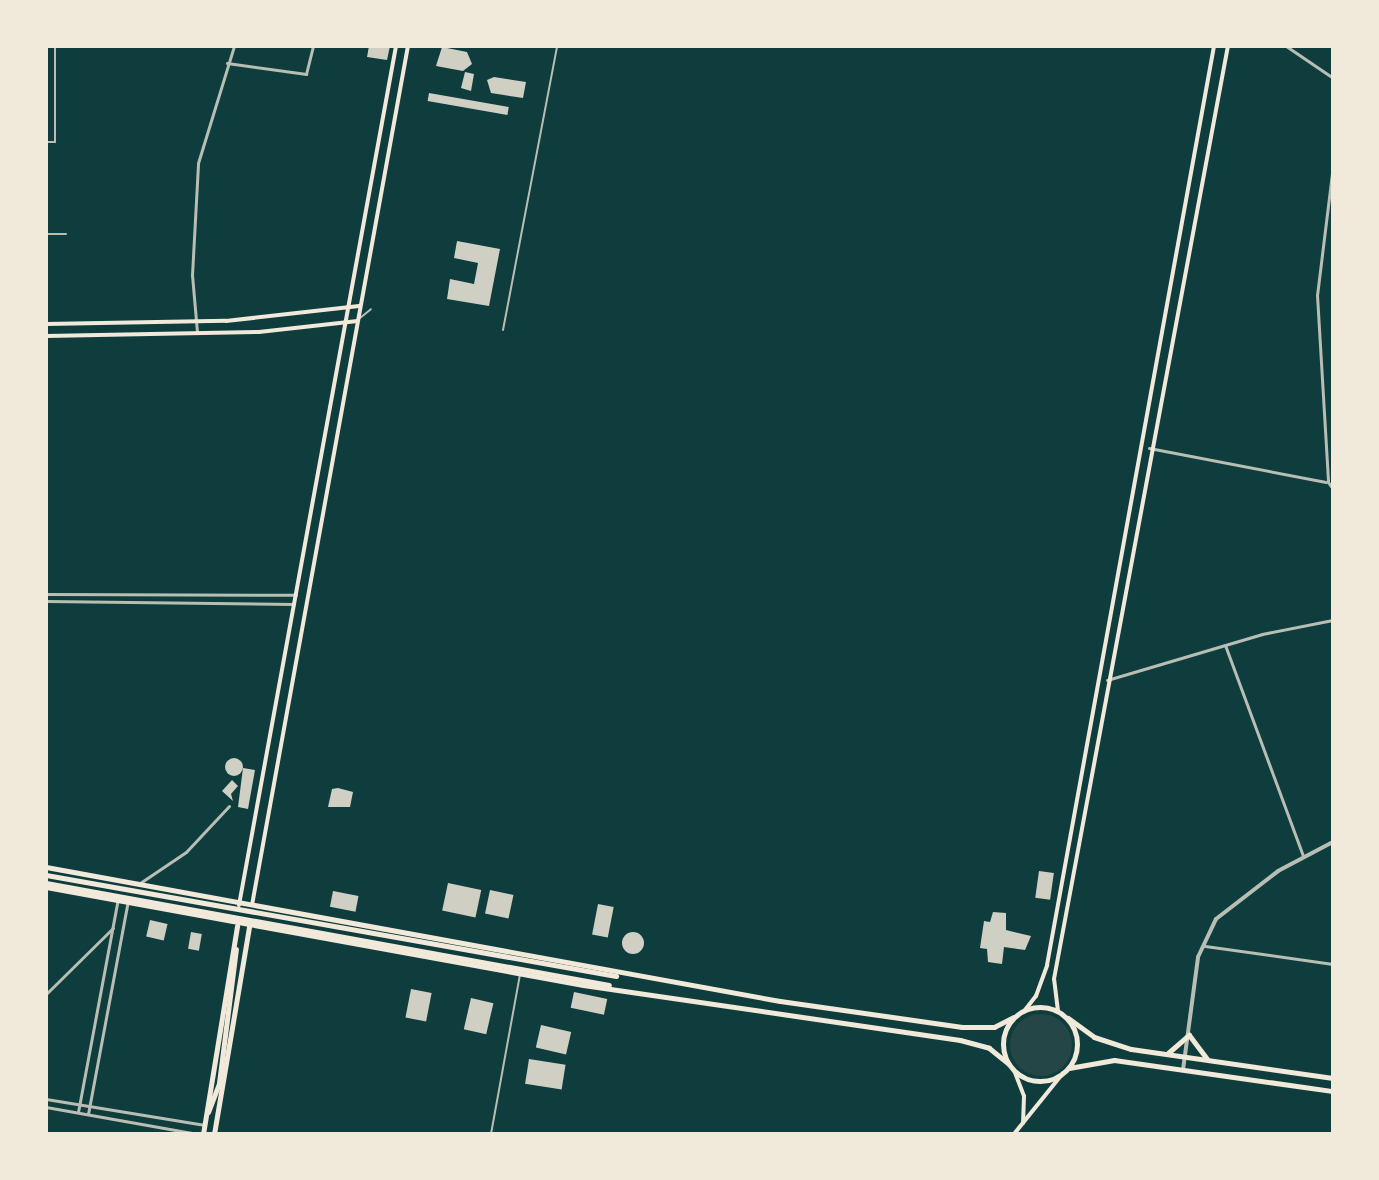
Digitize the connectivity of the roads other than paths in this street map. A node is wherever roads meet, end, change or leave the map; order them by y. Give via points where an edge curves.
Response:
1 (55, 46) edge
2 (234, 46) edge
3 (313, 46) edge
4 (396, 46) edge
5 (408, 46) edge
6 (557, 46) edge
7 (1214, 46) edge
8 (1228, 46) edge
9 (1286, 46) edge
10 (227, 63) junction
11 (1333, 78) edge
12 (46, 142) edge
13 (1333, 165) edge
14 (46, 234) edge
15 (66, 234) dead end
16 (359, 306) junction
17 (346, 308) junction
18 (357, 321) junction
19 (195, 322) junction
20 (46, 324) edge
21 (343, 324) junction
22 (503, 330) dead end
23 (197, 334) junction
24 (46, 336) edge
25 (1149, 448) junction
26 (1138, 457) junction
27 (1147, 459) junction
28 (1328, 482) junction
29 (1333, 489) edge
30 (46, 594) edge
31 (296, 595) junction
32 (46, 601) edge
33 (294, 604) junction
34 (1333, 620) edge
35 (1225, 645) junction
36 (1107, 680) junction
37 (229, 806) dead end
38 (1333, 842) edge
39 (1303, 856) junction
40 (46, 867) edge
41 (1063, 873) junction
42 (1072, 874) junction
43 (46, 875) edge
44 (46, 885) edge
45 (137, 885) junction
46 (117, 903) junction
47 (127, 905) junction
48 (239, 905) junction
49 (251, 907) junction
50 (211, 913) junction
51 (237, 926) junction
52 (113, 928) junction
53 (248, 928) junction
54 (1202, 945) junction
55 (109, 947) junction
56 (118, 949) junction
57 (1333, 964) edge
58 (520, 974) junction
59 (633, 977) junction
60 (634, 991) junction
61 (46, 994) edge
62 (1025, 1010) junction
63 (1058, 1011) junction
64 (1014, 1017) junction
65 (1068, 1018) junction
66 (1189, 1035) junction
67 (1167, 1054) junction
68 (1186, 1056) junction
69 (1207, 1059) junction
70 (1012, 1067) junction
71 (1069, 1068) junction
72 (1183, 1070) junction
73 (1063, 1073) junction
74 (1333, 1078) edge
75 (1333, 1091) edge
76 (46, 1099) edge
77 (79, 1104) junction
78 (90, 1105) junction
79 (46, 1107) edge
80 (78, 1112) junction
81 (208, 1112) junction
82 (88, 1114) junction
83 (205, 1125) junction
84 (1022, 1125) junction
85 (201, 1134) edge
86 (214, 1134) edge
87 (491, 1134) edge
88 (1014, 1134) edge

1 - 12 lane via 55,142
2 - 10 street
3 - 10 street via 306,74
4 - 17 main road
5 - 16 main road
6 - 22 lane
7 - 26 main road
8 - 25 main road
9 - 11 street
10 - 19 street via 198,163
13 - 28 street via 1317,295
14 - 15 lane
16 - 17 main road
16 - 18 main road
16 - 18 lane via 371,309
17 - 19 main road
17 - 21 main road
18 - 21 main road
18 - 49 main road
19 - 20 main road
19 - 23 street
21 - 23 main road
21 - 31 main road
23 - 24 main road
25 - 27 main road
25 - 28 street
26 - 27 main road
26 - 41 main road
27 - 36 main road
28 - 29 street
30 - 31 street
31 - 33 main road
32 - 33 street
33 - 48 main road
34 - 35 street
35 - 36 street
35 - 39 street
36 - 42 main road
37 - 45 street via 186,852
38 - 39 street
39 - 54 street via 1230,906
40 - 45 main road
41 - 42 main road
41 - 62 main road via 1047,965
42 - 63 main road via 1054,979
43 - 59 main road
44 - 46 main road
44 - 50 main road
45 - 48 main road
46 - 47 main road
46 - 52 street
47 - 51 main road
47 - 56 street
48 - 49 main road
48 - 51 main road
49 - 53 main road
49 - 59 main road
50 - 60 main road
50 - 81 main road via 228,928 236,949 219,1083
51 - 53 main road
51 - 81 main road
52 - 55 street
52 - 61 street
53 - 58 main road
53 - 86 main road
54 - 57 street
54 - 66 street
55 - 56 street
55 - 77 street
56 - 78 street
58 - 60 main road
58 - 87 lane
59 - 64 main road via 962,1027 994,1027
60 - 70 main road via 960,1040 989,1048
62 - 63 main road
62 - 64 main road
63 - 65 main road
64 - 70 main road via 1004,1035
65 - 67 main road via 1110,1044
65 - 71 main road via 1078,1048
66 - 67 main road
66 - 68 street
66 - 69 main road
67 - 68 main road
68 - 69 main road
68 - 72 street
69 - 74 main road
70 - 73 main road via 1038,1081
70 - 84 main road via 1024,1096
71 - 72 main road via 1099,1059
71 - 73 main road
72 - 75 main road
73 - 84 main road
76 - 77 street
77 - 78 street
77 - 80 street
78 - 82 street
78 - 83 street
79 - 80 street
80 - 82 street
81 - 83 main road
82 - 85 street
83 - 85 main road
84 - 88 main road

